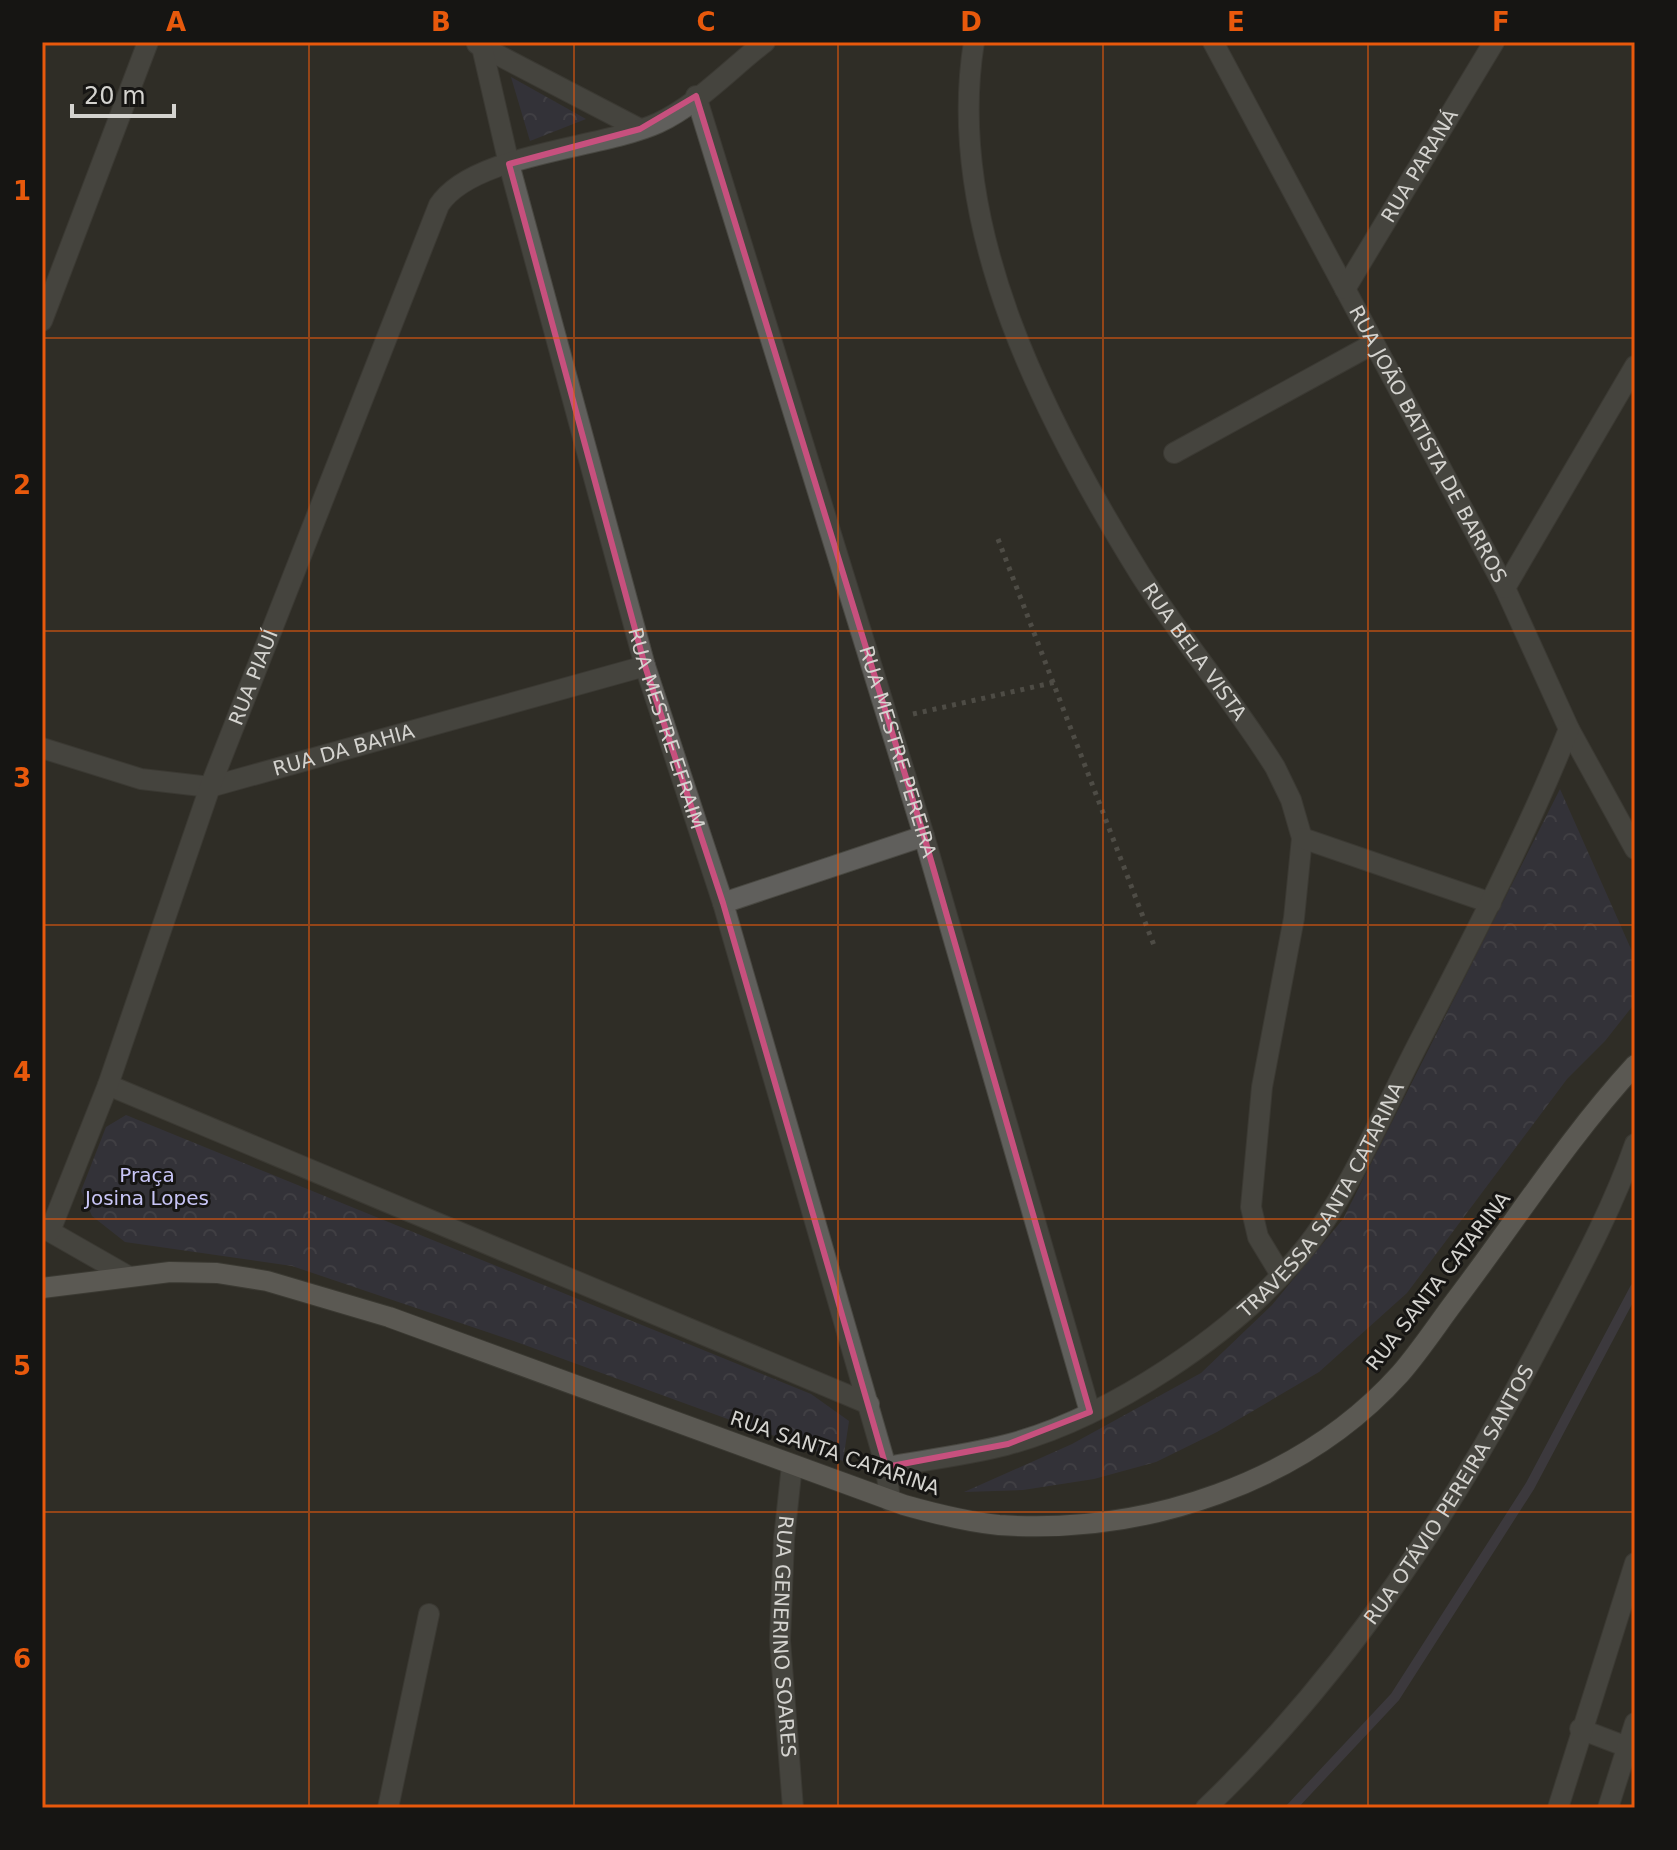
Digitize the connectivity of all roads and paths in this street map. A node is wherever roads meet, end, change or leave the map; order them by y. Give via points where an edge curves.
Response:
1 (148, 42) edge
2 (765, 42) edge
3 (974, 42) edge
4 (1213, 42) edge
5 (1494, 42) edge
6 (478, 44) edge
7 (696, 96) junction
8 (640, 129) junction
9 (509, 164) junction
10 (1345, 289) junction
11 (42, 321) edge
12 (1373, 344) junction
13 (1635, 366) edge
14 (1174, 453) dead end
15 (998, 539) dead end
16 (1505, 588) junction
17 (645, 666) junction
18 (1056, 682) junction
19 (889, 720) junction
20 (1569, 729) junction
21 (42, 748) edge
22 (210, 787) junction
23 (924, 836) junction
24 (1302, 838) junction
25 (1635, 849) edge
26 (723, 903) junction
27 (1491, 903) junction
28 (1155, 948) dead end
29 (1635, 1065) edge
30 (108, 1085) junction
31 (1635, 1144) edge
32 (46, 1229) edge
33 (126, 1275) junction
34 (1281, 1275) junction
35 (42, 1288) edge
36 (869, 1404) junction
37 (1090, 1412) junction
38 (792, 1465) junction
39 (886, 1467) junction
40 (890, 1501) junction
41 (1635, 1563) edge
42 (429, 1614) dead end
43 (1635, 1723) edge
44 (1580, 1729) junction
45 (1631, 1748) edge
46 (388, 1808) edge
47 (793, 1808) edge
48 (1206, 1808) edge
49 (1558, 1808) edge
50 (1608, 1808) edge

1 - 11 street
2 - 7 street, RUA PIAUÍ
3 - 24 street, RUA BELA VISTA via 972,156 986,242 1025,357 1142,576 1275,767
4 - 10 street, RUA JOÃO BATISTA DE BARROS
5 - 10 street, RUA PARANÁ
6 - 8 street
6 - 9 street, RUA MESTRE EFRAIM
7 - 8 street, RUA PIAUÍ
7 - 19 street, RUA MESTRE PEREIRA
8 - 9 street, RUA PIAUÍ
9 - 17 street, RUA MESTRE EFRAIM
9 - 22 street, RUA PIAUÍ via 456,183 439,205
10 - 12 street, RUA JOÃO BATISTA DE BARROS
12 - 14 street
12 - 16 street, RUA JOÃO BATISTA DE BARROS
13 - 16 street
15 - 18 path
16 - 20 street, RUA JOÃO BATISTA DE BARROS
17 - 22 street, RUA DA BAHIA
17 - 26 street, RUA MESTRE EFRAIM
18 - 19 path
18 - 28 path
19 - 23 street, RUA MESTRE PEREIRA
20 - 25 street, RUA JOÃO BATISTA DE BARROS
20 - 27 street, TRAVESSA SANTA CATARINA
21 - 22 street, RUA DA BAHIA via 141,779
22 - 30 street, RUA PIAUÍ
23 - 26 street
23 - 37 street, RUA MESTRE PEREIRA
24 - 27 street
24 - 34 street, RUA BELA VISTA via 1252,1175 1251,1207 1258,1237
26 - 36 street, RUA MESTRE EFRAIM
27 - 34 street, TRAVESSA SANTA CATARINA via 1339,1195
29 - 40 main road, RUA SANTA CATARINA via 1584,1121 1402,1372 1355,1419 1305,1453 1251,1482 1189,1504 1118,1519 1000,1525
30 - 32 street, RUA PIAUÍ
30 - 36 street
31 - 48 street, RUA OTÁVIO PEREIRA SANTOS via 1612,1202 1508,1406 1429,1537 1337,1662
32 - 33 street
33 - 35 main road, RUA SANTA CATARINA
33 - 38 main road, RUA SANTA CATARINA via 217,1273 310,1292
34 - 37 street, TRAVESSA SANTA CATARINA via 1205,1344
36 - 39 street, RUA MESTRE EFRAIM
37 - 39 street, TRAVESSA SANTA CATARINA via 1008,1444
38 - 40 main road, RUA SANTA CATARINA
38 - 47 street, RUA GENERINO SOARES via 780,1640
39 - 40 street, RUA MESTRE EFRAIM
41 - 44 street
42 - 46 street
43 - 45 street
44 - 45 street
44 - 49 street
45 - 50 street

